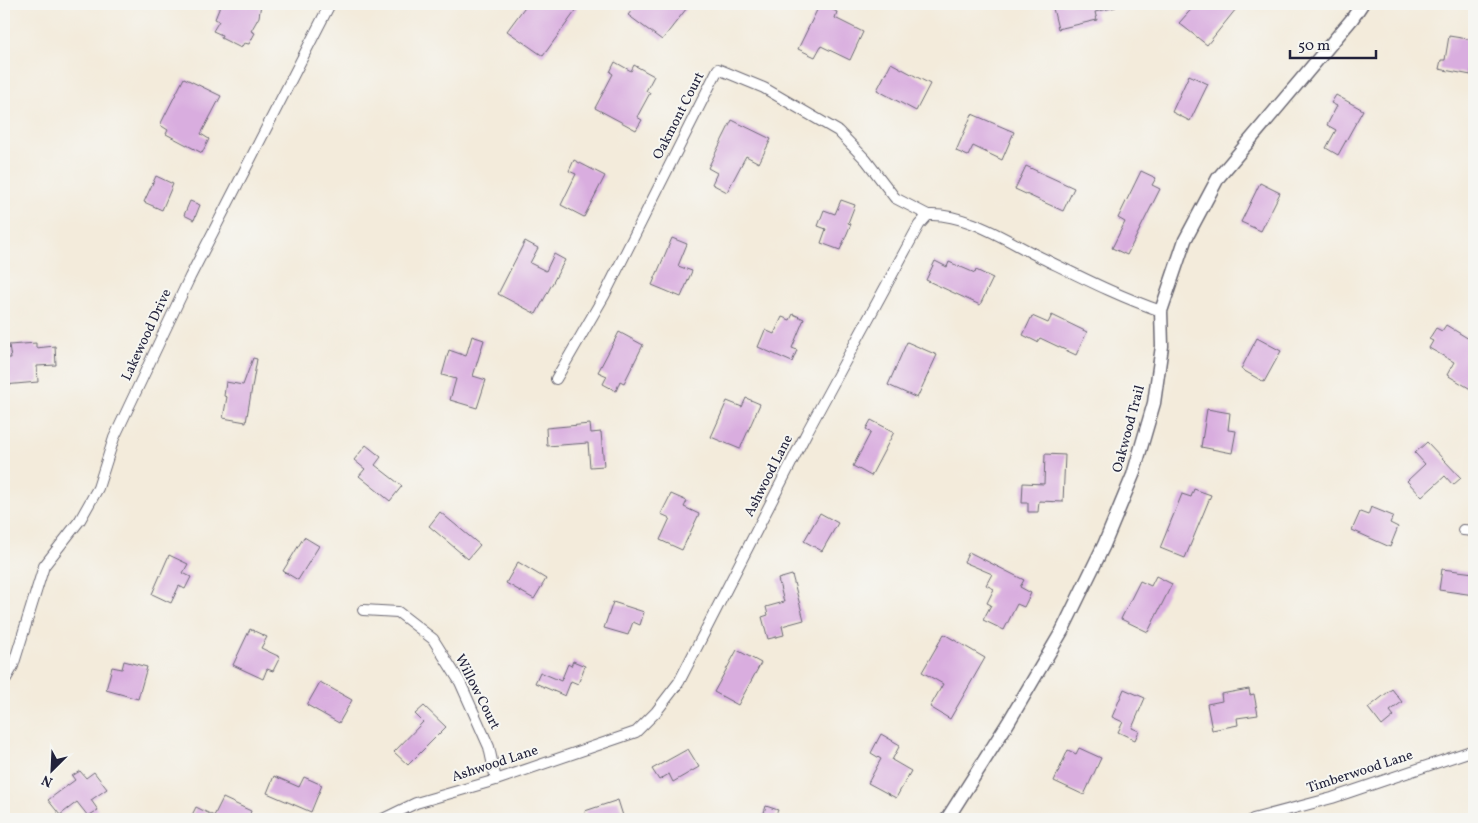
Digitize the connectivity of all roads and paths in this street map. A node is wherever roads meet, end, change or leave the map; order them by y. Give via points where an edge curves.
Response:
1 (330, 4) edge
2 (1362, 4) edge
3 (928, 215) junction
4 (1161, 311) junction
5 (556, 379) dead end
6 (363, 610) dead end
7 (4, 682) edge
8 (1474, 750) edge
9 (496, 780) junction
10 (383, 819) edge
11 (946, 819) edge
12 (1253, 819) edge

1 - 7 street, Lakewood Drive via 190,277 114,438 98,488 80,520 44,566 13,666
2 - 4 street, Oakwood Trail via 1218,178 1185,240
3 - 4 street via 943,215 982,229 1123,298
3 - 5 street, Oakmont Court via 895,198 866,160 838,131 764,88 718,69 604,296
3 - 9 street, Ashwood Lane via 919,225 807,432 679,682 636,732
4 - 11 street, Oakwood Trail via 1162,346 1154,403 1133,475 1107,538 1062,631
6 - 9 street, Willow Court via 398,612 433,639 460,682 490,748
8 - 12 street, Timberwood Lane via 1332,798
9 - 10 street, Ashwood Lane via 416,803

